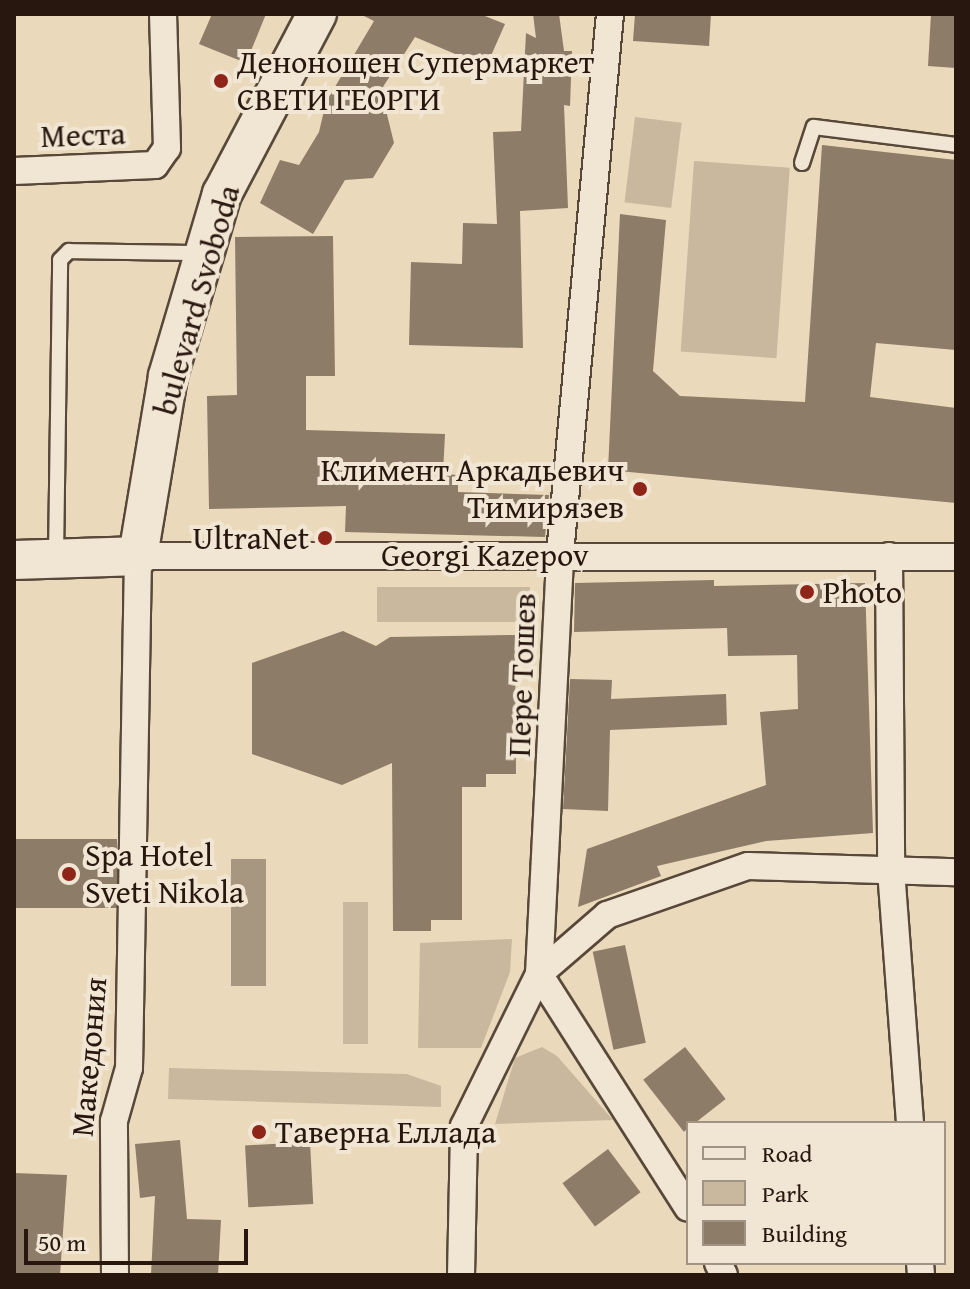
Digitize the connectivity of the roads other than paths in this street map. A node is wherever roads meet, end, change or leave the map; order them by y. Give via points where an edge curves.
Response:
1 (163, 14) edge
2 (317, 14) edge
3 (610, 14) edge
4 (956, 145) edge
5 (802, 163) dead end
6 (14, 171) edge
7 (205, 253) junction
8 (560, 554) junction
9 (138, 556) junction
10 (889, 556) junction
11 (956, 557) edge
12 (56, 558) junction
13 (14, 560) edge
14 (891, 870) junction
15 (956, 872) edge
16 (539, 974) junction
17 (910, 1121) edge
18 (686, 1205) edge
19 (115, 1275) edge
20 (461, 1275) edge

1 - 6 street, Места via 167,148 155,165
2 - 7 street, bulevard Svoboda via 222,194
3 - 8 street, Пере Тошев
4 - 5 lane via 814,127
7 - 9 street, bulevard Svoboda via 168,376
7 - 12 lane via 69,251 60,260
8 - 9 street, Georgi Kazepov
8 - 10 street, Georgi Kazepov
8 - 16 street, Пере Тошев
9 - 12 street, Georgi Kazepov
9 - 19 street, Македония via 129,1068 114,1121
10 - 11 street, Georgi Kazepov
10 - 14 street
12 - 13 street, Georgi Kazepov
14 - 15 street
14 - 16 street via 748,866 607,915
14 - 17 street
16 - 18 street
16 - 20 street, Пере Тошев via 464,1126

